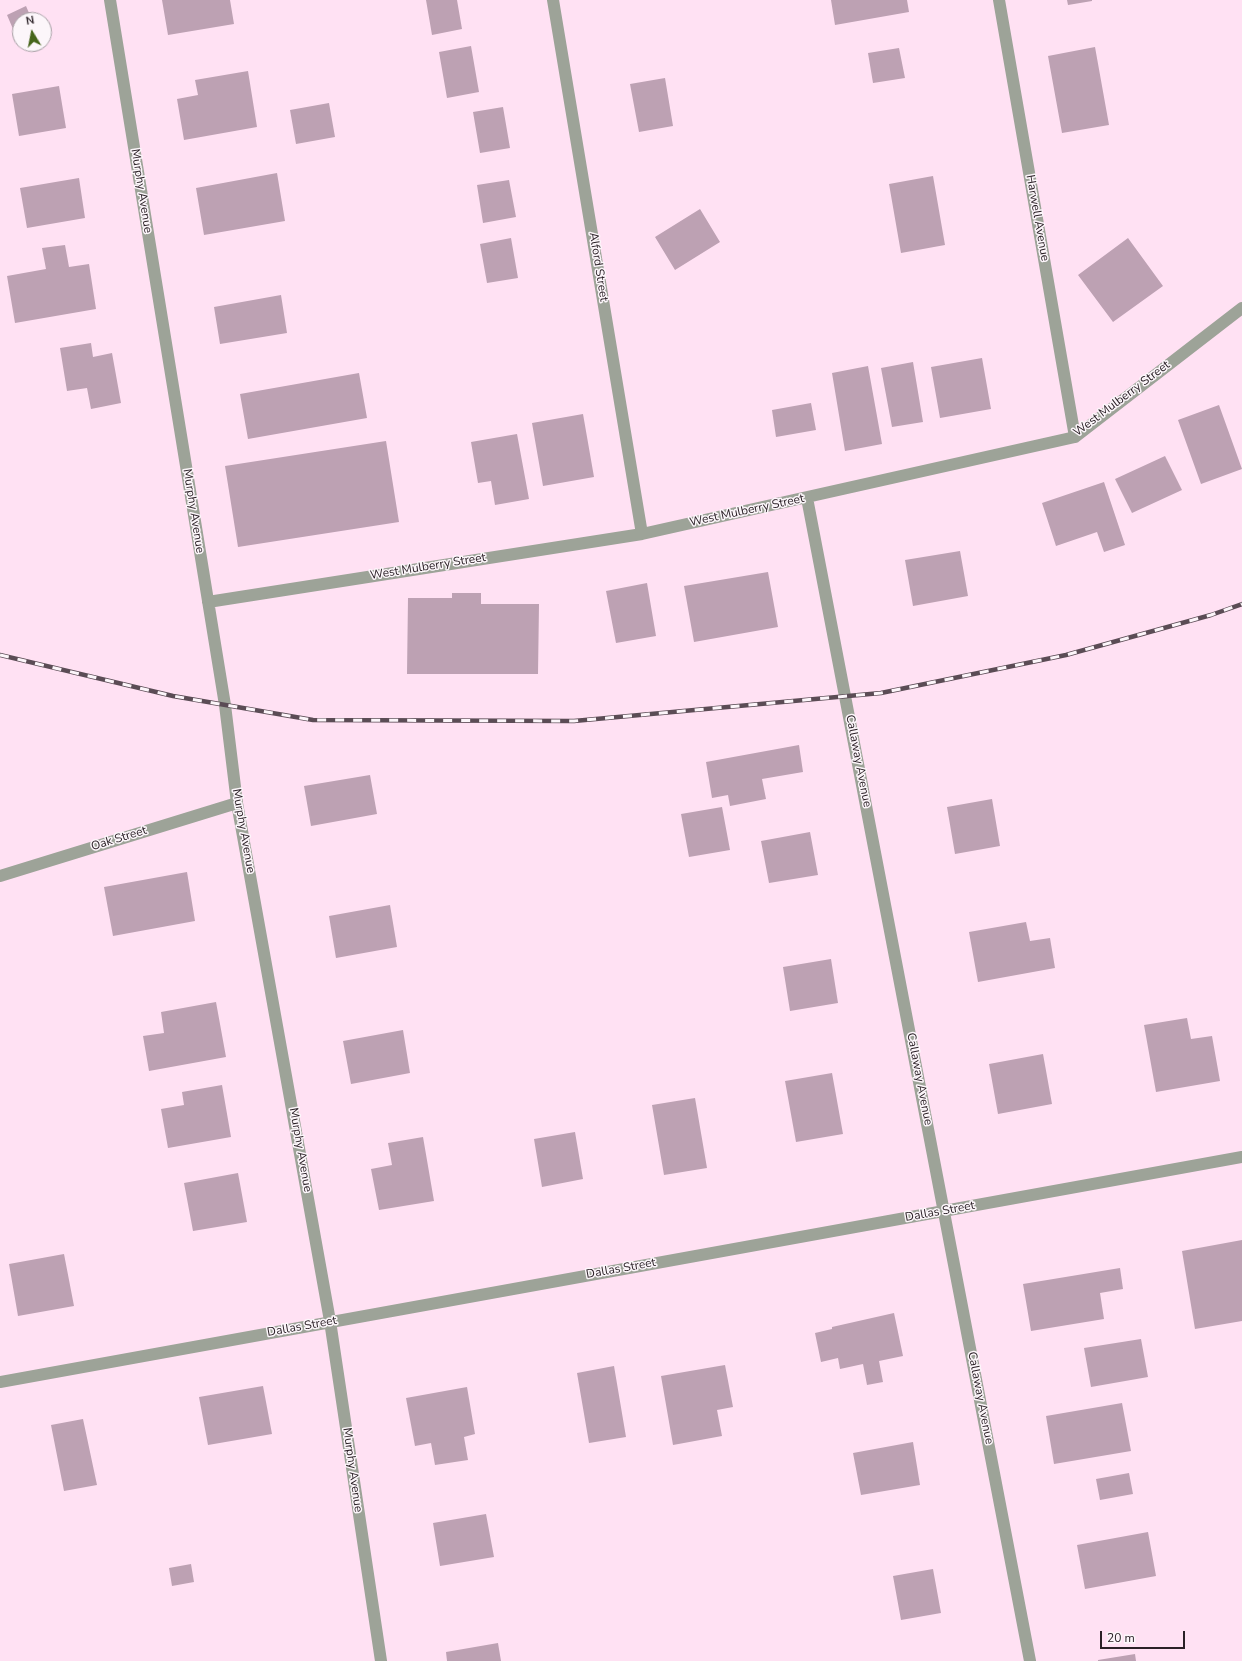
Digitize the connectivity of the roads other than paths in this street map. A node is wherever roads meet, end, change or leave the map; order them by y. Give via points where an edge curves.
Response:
1 (110, 0) edge
2 (553, 0) edge
3 (999, 0) edge
4 (1242, 308) edge
5 (1075, 437) junction
6 (807, 498) junction
7 (642, 534) junction
8 (208, 602) junction
9 (237, 803) junction
10 (0, 876) edge
11 (1242, 1157) edge
12 (944, 1211) junction
13 (330, 1321) junction
14 (0, 1382) edge
15 (381, 1661) edge
16 (1030, 1661) edge

1 - 8 street, Murphy Avenue
2 - 7 street, Alford Street
3 - 5 street, Harwell Avenue
4 - 5 street, West Mulberry Street
5 - 6 street, West Mulberry Street
6 - 7 street, West Mulberry Street
6 - 12 street, Callaway Avenue
7 - 8 street, West Mulberry Street
8 - 9 street, Murphy Avenue via 225,705
9 - 10 street, Oak Street
9 - 13 street, Murphy Avenue
11 - 12 street, Dallas Street
12 - 13 street, Dallas Street
12 - 16 street, Callaway Avenue
13 - 14 street, Dallas Street
13 - 15 street, Murphy Avenue

